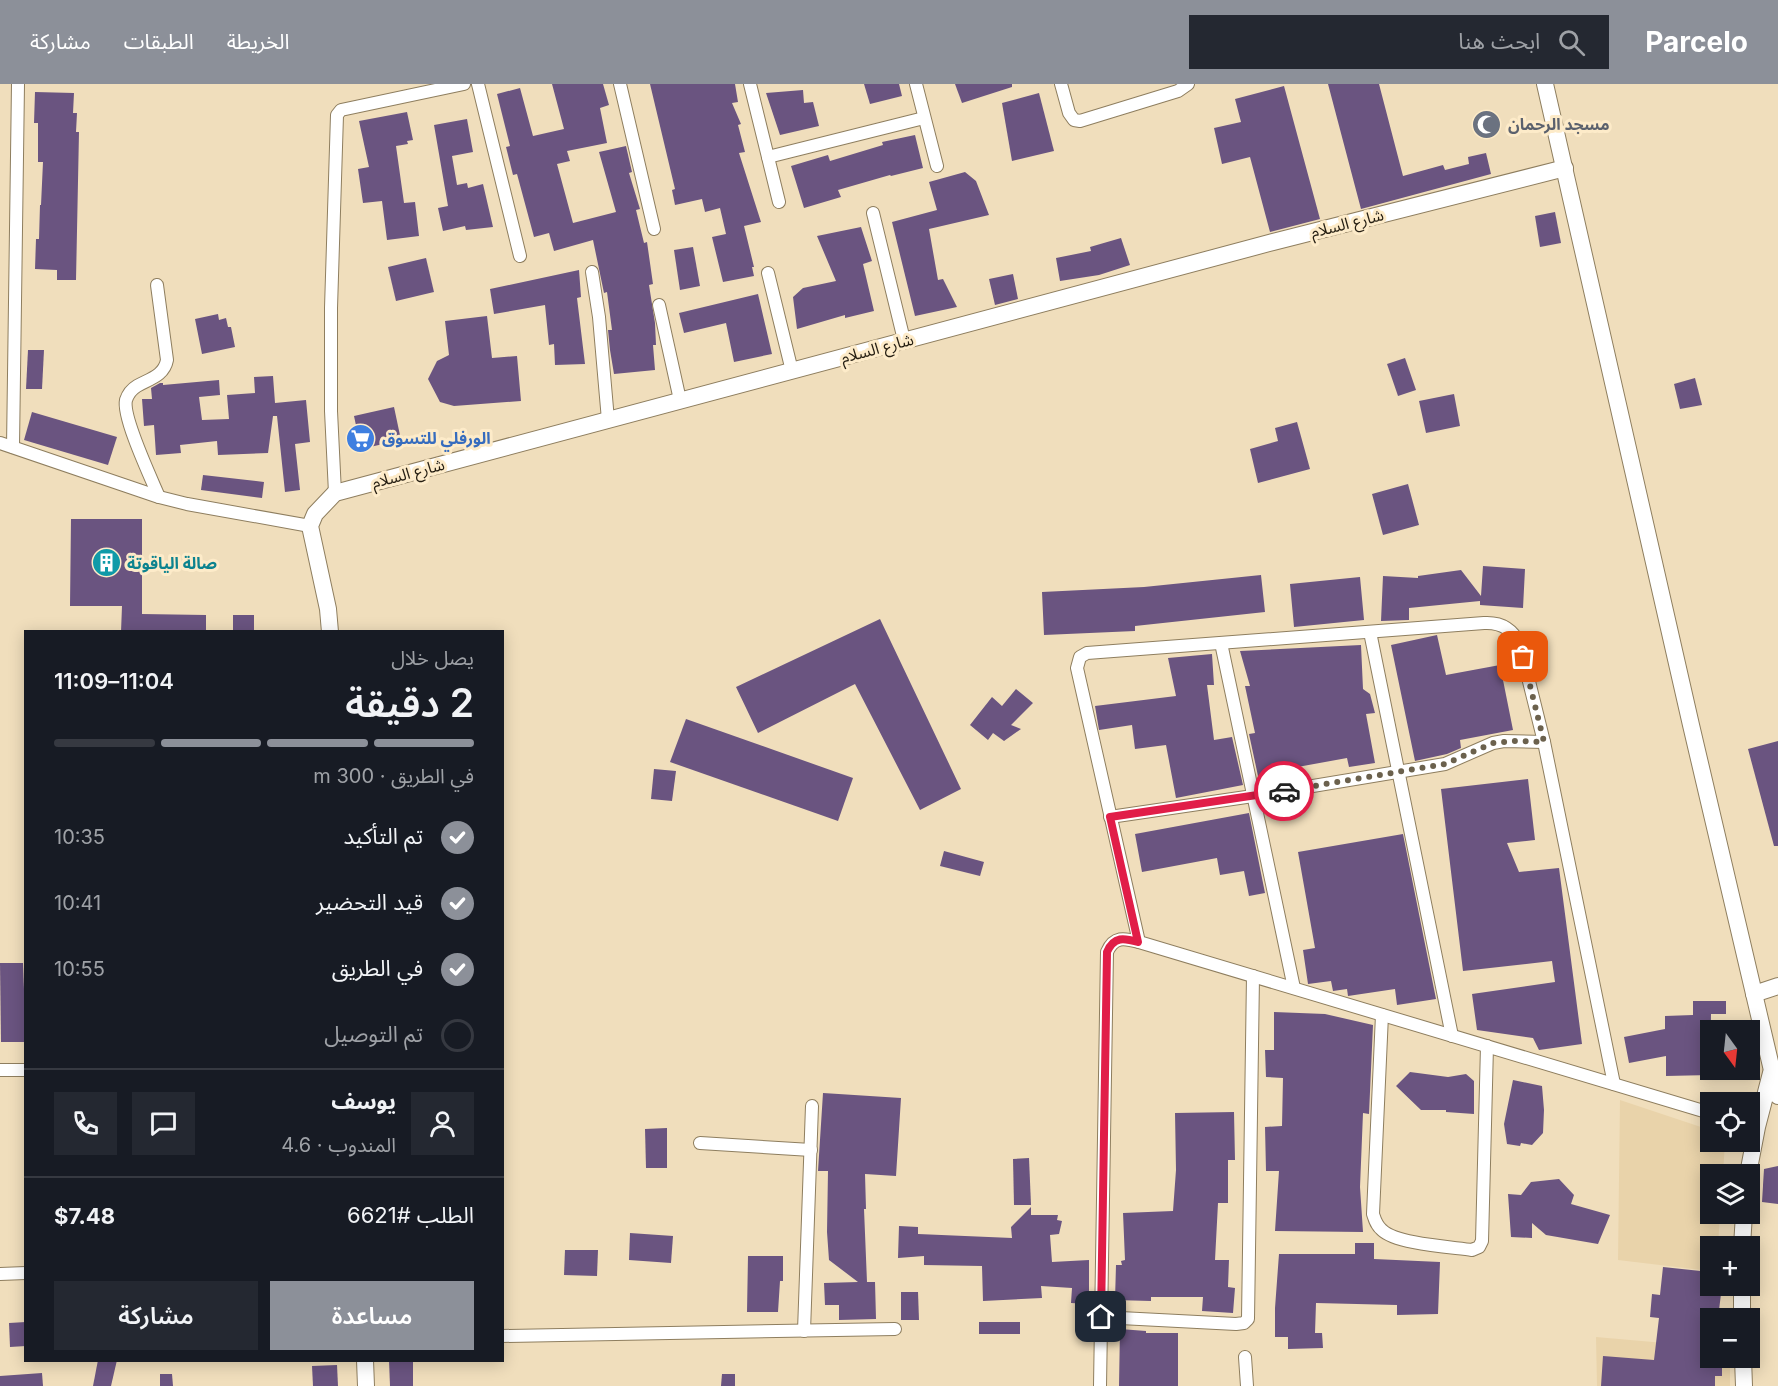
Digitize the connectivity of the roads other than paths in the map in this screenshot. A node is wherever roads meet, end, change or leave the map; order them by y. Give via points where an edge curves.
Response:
1 (18, 84) edge
2 (464, 84) edge
3 (478, 84) edge
4 (620, 84) edge
5 (750, 84) edge
6 (916, 84) edge
7 (1061, 84) edge
8 (1188, 84) edge
9 (1545, 84) edge
10 (430, 88) edge
11 (924, 118) junction
12 (768, 158) junction
13 (937, 166) dead end
14 (1565, 168) junction
15 (779, 202) dead end
16 (873, 213) dead end
17 (654, 229) dead end
18 (520, 256) dead end
19 (592, 272) dead end
20 (768, 273) dead end
21 (157, 285) dead end
22 (659, 305) dead end
23 (904, 340) junction
24 (792, 371) junction
25 (680, 400) junction
26 (608, 420) junction
27 (0, 443) edge
28 (13, 447) junction
29 (335, 493) junction
30 (159, 496) junction
31 (310, 525) junction
32 (330, 630) edge
33 (1370, 632) junction
34 (1221, 643) junction
35 (1544, 742) junction
36 (1399, 772) junction
37 (1253, 796) junction
38 (1110, 817) junction
39 (1138, 942) junction
40 (1252, 976) junction
41 (1778, 986) edge
42 (1294, 988) junction
43 (1754, 994) junction
44 (1382, 1015) junction
45 (1452, 1036) junction
46 (1487, 1046) junction
47 (0, 1070) edge
48 (24, 1070) edge
49 (1772, 1070) junction
50 (1614, 1084) junction
51 (1778, 1096) edge
52 (1760, 1105) edge
53 (812, 1106) dead end
54 (1700, 1110) edge
55 (700, 1143) dead end
56 (811, 1150) junction
57 (0, 1274) edge
58 (24, 1274) edge
59 (1101, 1317) junction
60 (895, 1329) dead end
61 (804, 1331) junction
62 (504, 1336) edge
63 (1245, 1357) dead end
64 (365, 1362) edge
65 (1743, 1368) edge
66 (366, 1386) edge
67 (1100, 1386) edge
68 (1247, 1386) edge
69 (1744, 1386) edge

1 - 28 street
2 - 10 street
3 - 18 street
4 - 17 street
5 - 12 street
6 - 11 street
7 - 8 street via 1069,113 1080,122 1178,91
9 - 14 main road
10 - 29 street via 341,110 337,115 331,308
11 - 12 street
11 - 13 street
12 - 15 street
14 - 23 main road, شارع السلام
14 - 43 main road
16 - 23 street
19 - 26 street
20 - 24 street
21 - 30 street via 165,368 132,389 126,407
22 - 25 street
23 - 24 main road, شارع السلام
24 - 25 main road, شارع السلام
25 - 26 main road, شارع السلام
26 - 29 main road, شارع السلام
27 - 28 street
28 - 30 street
29 - 31 main road
30 - 31 street
31 - 32 main road
33 - 34 street
33 - 35 street via 1492,623 1506,627 1520,645
33 - 36 street
34 - 37 street
34 - 38 street via 1087,653 1078,660
35 - 36 street via 1493,743 1445,764
35 - 50 street
36 - 37 street
36 - 45 street
37 - 38 street
37 - 42 street
38 - 39 street
39 - 40 street
39 - 59 street via 1116,939 1107,952
40 - 42 street
40 - 59 street via 1248,1319 1236,1324
41 - 43 main road
42 - 44 street
43 - 49 main road
44 - 45 street
44 - 46 street via 1373,1214 1384,1233 1419,1244 1472,1250 1482,1241
45 - 46 street
46 - 50 street
47 - 48 street
49 - 51 main road
49 - 52 main road
50 - 54 street
53 - 56 street
55 - 56 street
56 - 61 street
57 - 58 street
59 - 67 street
60 - 61 street
61 - 62 street
63 - 68 street
64 - 66 main road
65 - 69 main road

